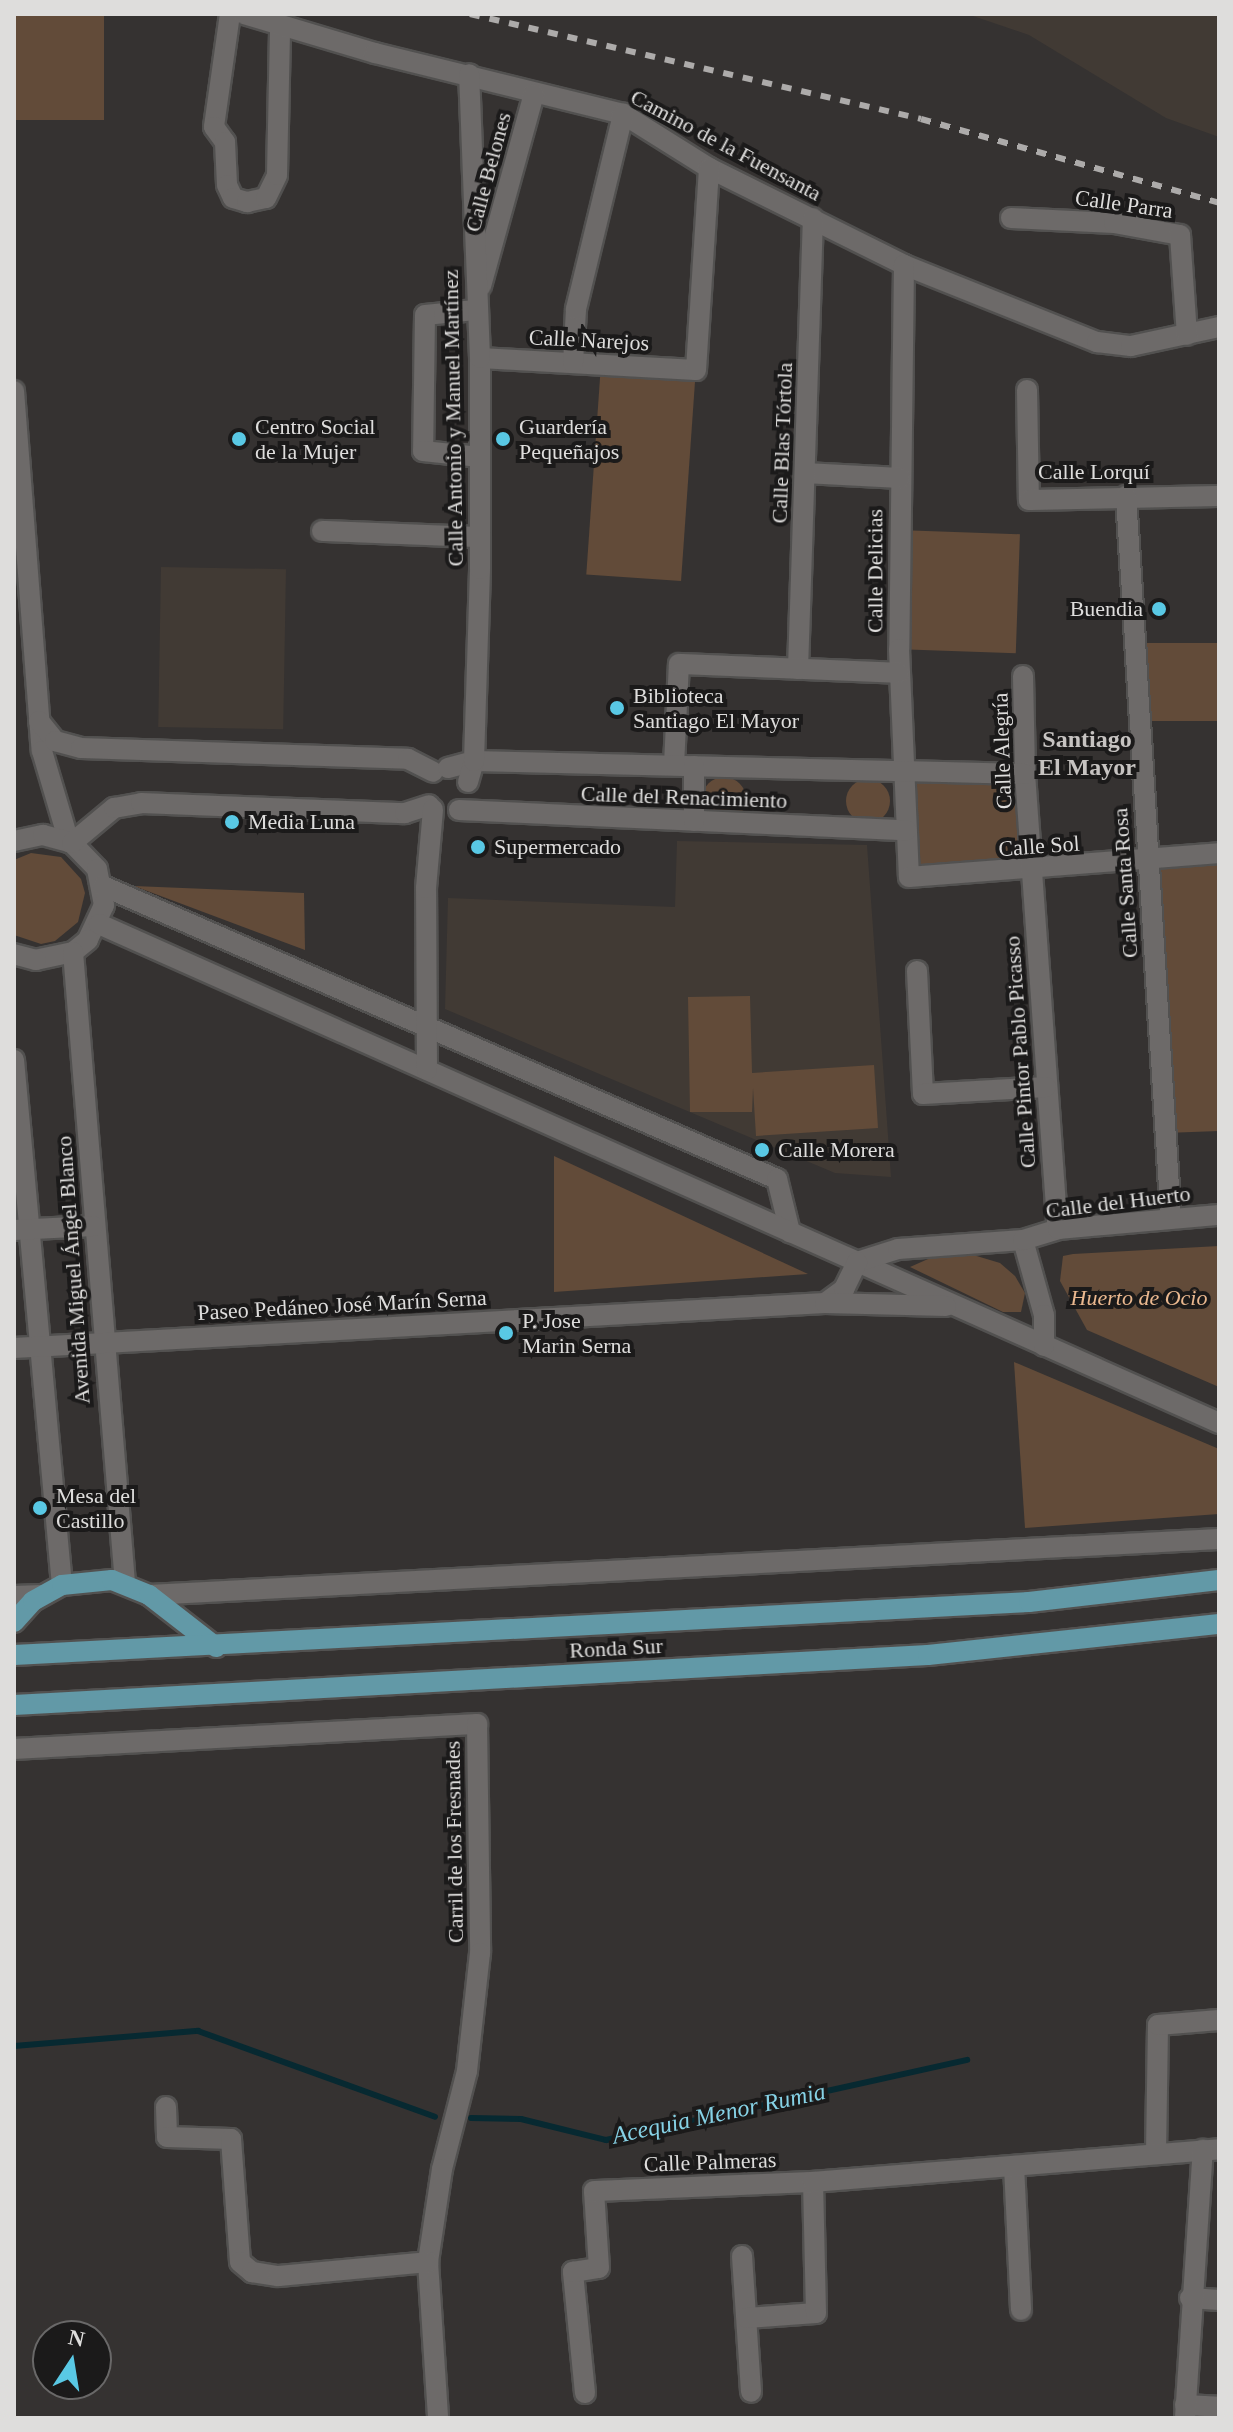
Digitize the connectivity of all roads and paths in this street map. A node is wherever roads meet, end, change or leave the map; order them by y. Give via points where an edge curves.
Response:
1 (230, 14) edge
2 (244, 14) edge
3 (280, 26) junction
4 (469, 74) junction
5 (534, 94) junction
6 (623, 114) junction
7 (709, 168) junction
8 (813, 218) junction
9 (1011, 218) dead end
10 (904, 265) junction
11 (475, 310) junction
12 (1219, 327) edge
13 (1187, 335) junction
14 (480, 358) junction
15 (573, 363) junction
16 (1027, 390) dead end
17 (14, 391) edge
18 (480, 457) junction
19 (805, 473) junction
20 (900, 478) junction
21 (1126, 496) junction
22 (1219, 496) edge
23 (322, 531) dead end
24 (480, 537) junction
25 (22, 602) edge
26 (798, 669) junction
27 (899, 673) junction
28 (1023, 676) dead end
29 (39, 721) junction
30 (474, 761) junction
31 (684, 766) junction
32 (440, 770) junction
33 (903, 773) junction
34 (1025, 774) junction
35 (468, 782) junction
36 (431, 807) junction
37 (459, 810) junction
38 (694, 821) junction
39 (907, 830) junction
40 (14, 841) edge
41 (71, 842) junction
42 (1219, 853) edge
43 (1148, 861) junction
44 (1032, 871) junction
45 (909, 877) joint
46 (103, 886) junction
47 (99, 924) junction
48 (73, 952) junction
49 (14, 954) edge
50 (917, 971) dead end
51 (427, 1030) junction
52 (14, 1060) edge
53 (427, 1070) junction
54 (1046, 1087) junction
55 (1219, 1215) edge
56 (1171, 1219) junction
57 (93, 1226) junction
58 (22, 1229) edge
59 (1058, 1229) junction
60 (790, 1232) junction
61 (1023, 1240) junction
62 (857, 1262) junction
63 (825, 1303) junction
64 (958, 1307) junction
65 (102, 1342) junction
66 (1044, 1346) junction
67 (43, 1347) junction
68 (14, 1348) edge
69 (1219, 1423) edge
70 (1219, 1539) edge
71 (1219, 1580) edge
72 (125, 1583) junction
73 (62, 1585) junction
74 (42, 1595) junction
75 (149, 1595) junction
76 (14, 1596) edge
77 (14, 1622) edge
78 (1219, 1624) edge
79 (216, 1647) junction
80 (14, 1655) edge
81 (14, 1705) edge
82 (14, 1749) edge
83 (1219, 2020) edge
84 (166, 2107) dead end
85 (1211, 2150) edge
86 (1156, 2153) junction
87 (1014, 2166) junction
88 (813, 2182) junction
89 (742, 2256) dead end
90 (428, 2262) junction
91 (1190, 2298) junction
92 (1219, 2300) edge
93 (1021, 2310) dead end
94 (747, 2318) junction
95 (751, 2392) dead end
96 (585, 2393) dead end
97 (1219, 2407) edge
98 (1185, 2412) edge
99 (438, 2418) edge

1 - 3 street via 214,127 225,142 227,185 233,198 247,202 266,198 277,175
2 - 3 street, Camino de la Fuensanta
3 - 4 street, Camino de la Fuensanta
4 - 5 street, Camino de la Fuensanta
4 - 11 street, Calle Antonio y Manuel Martínez
5 - 6 street, Camino de la Fuensanta
5 - 11 street, Calle Belones
6 - 7 street, Camino de la Fuensanta
6 - 15 street via 576,309
7 - 8 street, Camino de la Fuensanta
7 - 15 street, Calle Narejos via 696,370
8 - 10 street, Camino de la Fuensanta
8 - 19 street, Calle Blas Tórtola
9 - 13 street, Calle Parra via 1114,223 1180,235
10 - 13 street, Camino de la Fuensanta via 1097,342 1131,346
10 - 20 street, Calle Delicias
11 - 14 street, Calle Antonio y Manuel Martínez
11 - 18 street via 425,315 423,451
12 - 13 street, Camino de la Fuensanta
14 - 15 street, Calle Narejos
14 - 18 street, Calle Antonio y Manuel Martínez
16 - 21 street, Calle Lorquí via 1029,500
17 - 25 street
18 - 24 street, Calle Antonio y Manuel Martínez
19 - 20 street
19 - 26 street, Calle Blas Tórtola
20 - 27 street, Calle Delicias
21 - 22 street, Calle Lorquí
21 - 43 street, Calle Santa Rosa
23 - 24 street
24 - 30 street, Calle Antonio y Manuel Martínez
25 - 29 street
26 - 27 street
26 - 31 street via 679,664
27 - 33 street, Calle Delicias
28 - 34 street, Calle Alegría
29 - 32 street via 55,741 81,748 408,759
29 - 41 street via 52,796
30 - 31 street, Calle del Renacimiento
30 - 32 street, Calle del Renacimiento
30 - 35 street, Calle Antonio y Manuel Martínez
31 - 33 street, Calle del Renacimiento
31 - 38 street
32 - 35 street
32 - 36 street via 424,788
33 - 34 street, Calle del Renacimiento
33 - 39 street, Calle Delicias
34 - 44 street, Calle Alegría
35 - 37 street via 469,798
36 - 37 street
36 - 41 street via 405,813 141,803 114,808
36 - 51 street
37 - 38 street, Calle del Renacimiento
38 - 39 street, Calle del Renacimiento
39 - 45 street, Calle Delicias
40 - 41 street via 43,835
41 - 46 street via 92,862
42 - 43 street, Calle Sol
43 - 44 street, Calle Sol
43 - 56 street, Calle Santa Rosa
44 - 45 street, Calle Sol
44 - 54 street, Calle Pintor Pablo Picasso
46 - 47 street
46 - 51 street
47 - 48 street
47 - 53 street
48 - 49 street via 36,960
48 - 57 street, Avenida Miguel Ángel Blanco
50 - 54 street via 923,1094
51 - 53 street
51 - 60 street via 777,1179
52 - 58 street, Avenida Miguel Ángel Blanco
53 - 60 street
54 - 59 street, Calle Pintor Pablo Picasso
55 - 56 street, Calle del Huerto
56 - 59 street, Calle del Huerto
57 - 58 street
57 - 65 street, Avenida Miguel Ángel Blanco
58 - 67 street, Avenida Miguel Ángel Blanco
59 - 61 street, Calle del Huerto
60 - 62 street
61 - 62 street, Calle del Huerto via 898,1249
61 - 66 street via 1044,1315
62 - 63 street via 844,1289
62 - 64 street
63 - 64 street, Paseo Pedáneo José Marín Serna
63 - 65 street, Paseo Pedáneo José Marín Serna
64 - 66 street
65 - 67 street, Paseo Pedáneo José Marín Serna
65 - 72 street, Avenida Miguel Ángel Blanco
66 - 69 street
67 - 68 street, Paseo Pedáneo José Marín Serna
67 - 73 street, Avenida Miguel Ángel Blanco
70 - 75 street
71 - 79 main road, Ronda Sur via 1029,1602
72 - 73 main road via 95,1579
72 - 75 main road
73 - 74 main road
74 - 76 street
74 - 77 main road
75 - 79 main road
78 - 81 main road, Ronda Sur via 928,1655
79 - 80 main road, Ronda Sur
82 - 90 street, Carril de los Fresnades via 477,1724 480,1953 467,2071 442,2169
83 - 86 street via 1158,2025
84 - 90 street via 167,2137 231,2139 240,2262 252,2272 278,2276
85 - 86 street, Calle Palmeras
85 - 91 street
86 - 87 street, Calle Palmeras
87 - 88 street, Calle Palmeras
87 - 93 street
88 - 94 street via 816,2313
88 - 96 street, Calle Palmeras via 594,2191 599,2268 573,2272
89 - 94 street
90 - 99 street, Carril de los Fresnades
91 - 92 street
91 - 98 street
94 - 95 street
97 - 98 street

